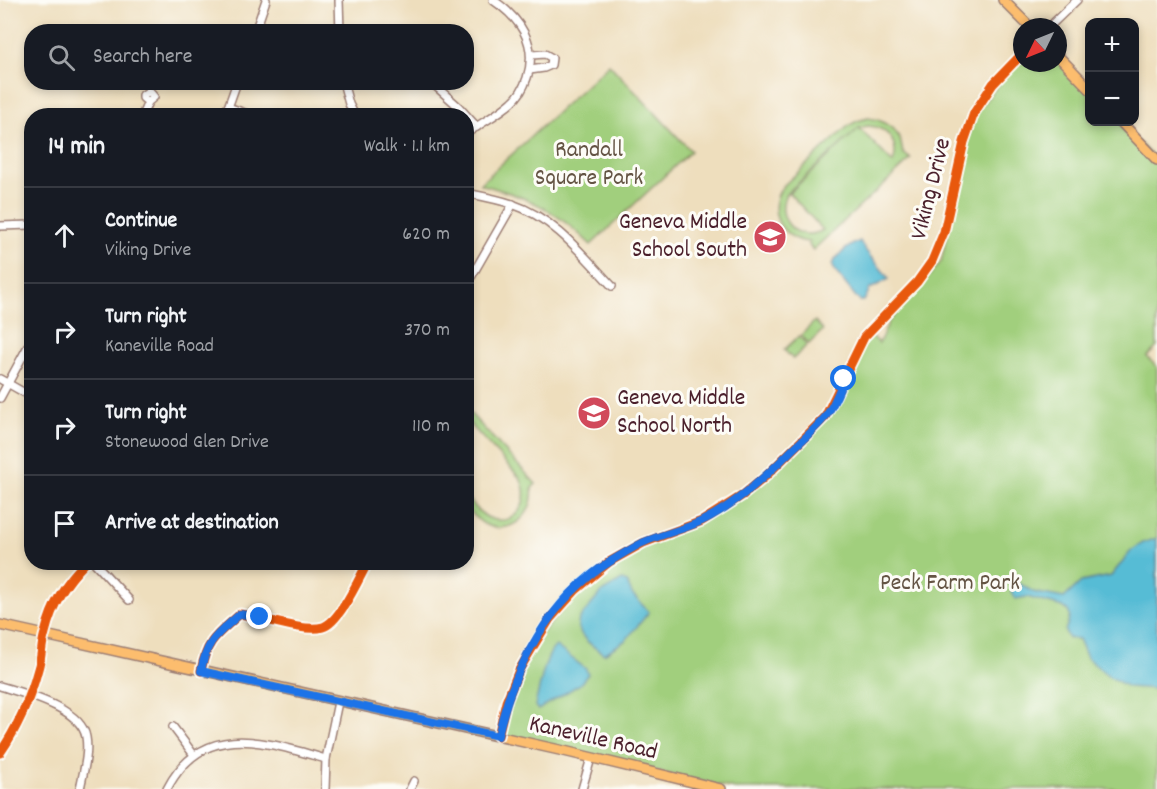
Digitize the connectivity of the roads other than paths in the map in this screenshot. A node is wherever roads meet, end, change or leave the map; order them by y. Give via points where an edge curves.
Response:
1 (266, 0) edge
2 (339, 0) edge
3 (494, 0) edge
4 (1004, 0) edge
5 (1077, 0) edge
6 (1021, 18) edge
7 (1058, 18) edge
8 (258, 24) edge
9 (340, 24) edge
10 (532, 55) junction
11 (1013, 63) edge
12 (1067, 66) edge
13 (530, 70) junction
14 (1085, 85) edge
15 (234, 90) edge
16 (345, 90) edge
17 (440, 90) edge
18 (148, 102) dead end
19 (228, 107) edge
20 (145, 108) edge
21 (351, 108) edge
22 (460, 108) edge
23 (474, 124) edge
24 (1125, 126) edge
25 (477, 127) junction
26 (474, 129) edge
27 (1157, 160) edge
28 (474, 195) edge
29 (513, 204) junction
30 (24, 225) edge
31 (0, 226) edge
32 (474, 272) edge
33 (612, 286) dead end
34 (24, 354) edge
35 (0, 379) edge
36 (8, 385) junction
37 (24, 393) edge
38 (0, 398) edge
39 (79, 570) edge
40 (101, 570) edge
41 (363, 570) edge
42 (129, 600) dead end
43 (0, 625) edge
44 (44, 634) junction
45 (201, 671) junction
46 (0, 686) edge
47 (29, 696) junction
48 (338, 702) junction
49 (173, 727) dead end
50 (498, 736) junction
51 (0, 753) edge
52 (194, 755) junction
53 (591, 758) junction
54 (326, 759) junction
55 (414, 781) dead end
56 (80, 789) edge
57 (166, 789) edge
58 (325, 789) edge
59 (410, 789) edge
60 (582, 789) edge
61 (721, 789) edge

1 - 8 street
2 - 9 street
3 - 10 street via 520,24
4 - 6 main road
5 - 7 street
10 - 13 street
10 - 13 street via 552,58 551,65
11 - 50 street, Viking Drive via 974,113 944,232 932,261 864,337 825,417 743,495 702,521 643,543 616,558 576,590 550,619 519,670
12 - 14 main road
13 - 25 street via 513,101
15 - 19 street
16 - 21 street
17 - 22 street
18 - 20 street
23 - 25 street
24 - 27 main road
25 - 26 street
28 - 29 street
29 - 32 street
29 - 33 street via 562,234
30 - 31 street
34 - 36 street
35 - 36 street
36 - 37 street
36 - 38 street
39 - 44 street via 61,591
40 - 42 street
41 - 45 street via 337,616 325,627 306,628 240,614 205,651
43 - 44 main road, Kaneville Road
44 - 45 main road, Kaneville Road
44 - 47 street
45 - 48 main road, Kaneville Road
46 - 47 street
47 - 51 street
47 - 56 street via 78,720 86,735 87,750
48 - 50 main road, Kaneville Road
48 - 54 street
49 - 52 street
50 - 53 main road, Kaneville Road
52 - 54 street via 223,742 244,740
52 - 57 street
53 - 60 street
53 - 61 main road, Kaneville Road
54 - 58 street
55 - 59 street

